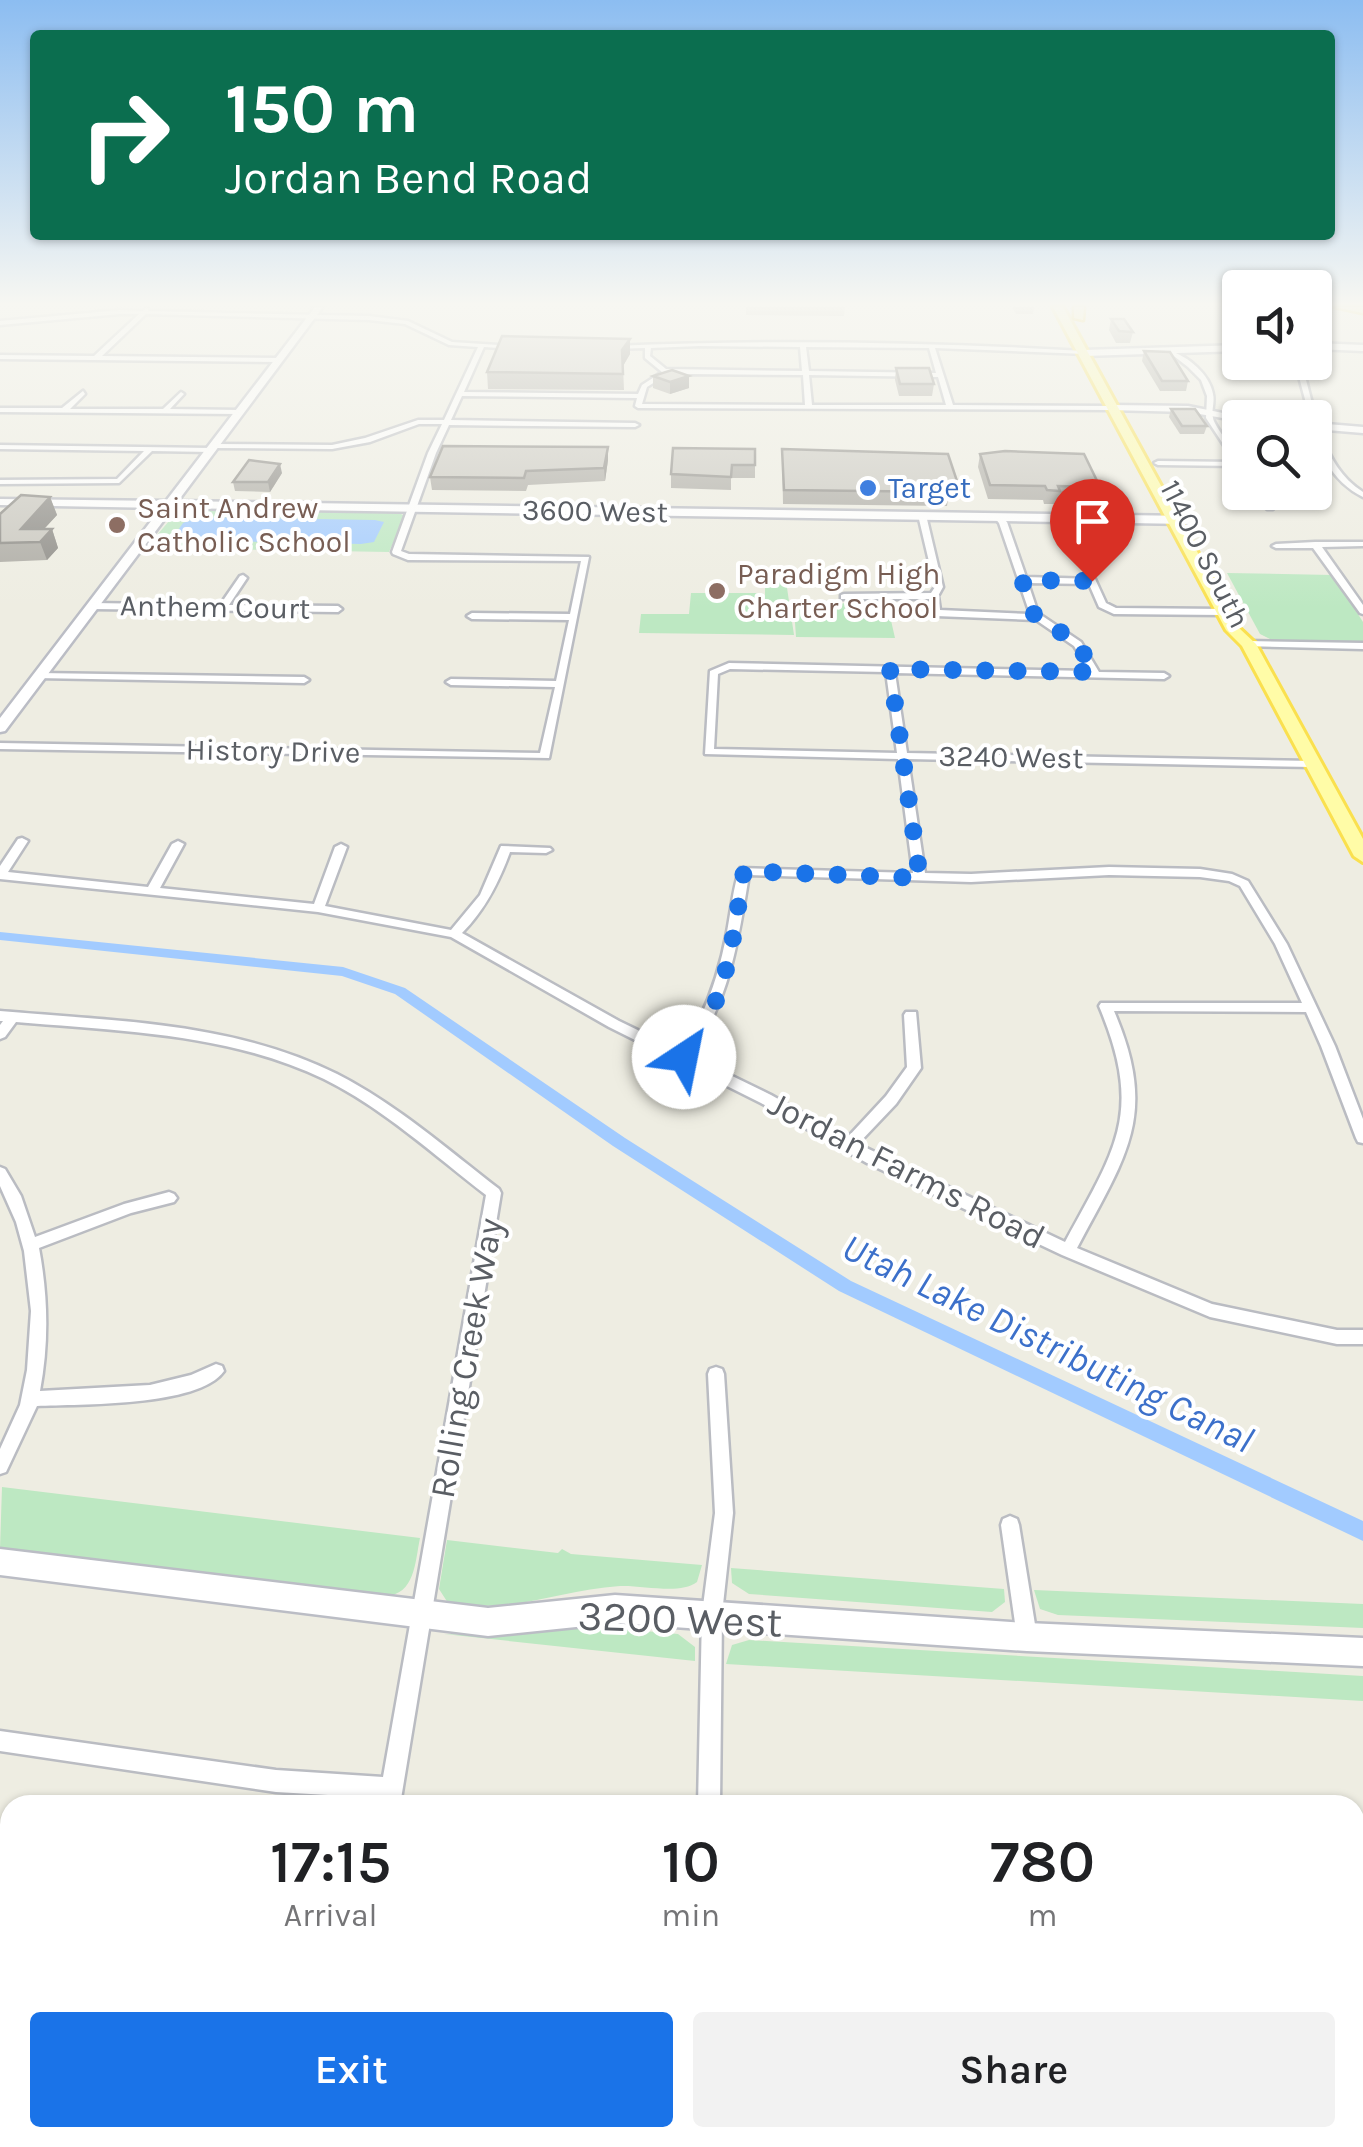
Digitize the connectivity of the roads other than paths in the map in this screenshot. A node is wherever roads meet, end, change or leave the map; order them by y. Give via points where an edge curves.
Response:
1 (67, 407) edge
2 (169, 407) edge
3 (243, 407) edge
4 (453, 407) edge
5 (740, 407) edge
6 (1212, 407) edge
7 (809, 408) joint
8 (1120, 408) junction
9 (0, 410) edge
10 (12, 410) junction
11 (64, 410) junction
12 (951, 410) joint
13 (164, 412) junction
14 (239, 412) junction
15 (1210, 412) junction
16 (1222, 414) edge
17 (0, 420) edge
18 (445, 423) junction
19 (635, 425) dead end
20 (1332, 427) edge
21 (1363, 430) edge
22 (1130, 438) junction
23 (1222, 438) edge
24 (0, 447) edge
25 (212, 448) junction
26 (150, 449) junction
27 (1143, 463) junction
28 (1158, 463) junction
29 (1222, 464) edge
30 (1332, 465) edge
31 (0, 482) edge
32 (1363, 495) edge
33 (1180, 500) junction
34 (0, 502) edge
35 (171, 504) junction
36 (414, 509) junction
37 (922, 516) junction
38 (997, 516) junction
39 (1182, 520) junction
40 (1315, 544) junction
41 (1363, 544) edge
42 (1276, 546) dead end
43 (243, 578) dead end
44 (1022, 580) junction
45 (934, 596) junction
46 (844, 597) dead end
47 (93, 606) junction
48 (223, 608) junction
49 (338, 609) dead end
50 (1363, 611) edge
51 (1224, 612) junction
52 (472, 616) dead end
53 (573, 617) junction
54 (1038, 618) junction
55 (1248, 644) junction
56 (1363, 646) edge
57 (890, 669) junction
58 (1094, 672) junction
59 (39, 676) junction
60 (1164, 676) dead end
61 (304, 680) dead end
62 (451, 682) dead end
63 (558, 684) junction
64 (8, 707) edge
65 (0, 728) edge
66 (0, 746) edge
67 (709, 752) joint
68 (903, 755) junction
69 (1313, 764) junction
70 (22, 841) dead end
71 (178, 844) dead end
72 (342, 848) dead end
73 (546, 850) dead end
74 (1363, 856) edge
75 (0, 874) edge
76 (920, 878) junction
77 (153, 889) junction
78 (318, 908) junction
79 (454, 934) junction
80 (1311, 1008) junction
81 (911, 1014) dead end
82 (6, 1017) edge
83 (0, 1034) edge
84 (684, 1057) junction
85 (1363, 1138) edge
86 (849, 1144) junction
87 (0, 1173) edge
88 (169, 1198) dead end
89 (33, 1244) junction
90 (1068, 1251) junction
91 (1363, 1336) edge
92 (216, 1370) dead end
93 (716, 1374) dead end
94 (31, 1399) junction
95 (0, 1466) edge
96 (1010, 1524) dead end
97 (0, 1562) edge
98 (712, 1614) junction
99 (421, 1616) junction
100 (1026, 1637) junction
101 (1363, 1652) edge
102 (0, 1741) edge
103 (382, 1795) edge
104 (390, 1795) edge
105 (708, 1795) edge

1 - 11 street
2 - 13 street
3 - 14 main road
4 - 18 street
5 - 7 street
6 - 15 street
7 - 12 street
8 - 12 street
8 - 15 main road
8 - 22 main road, 11400 South
8 - 28 main road, 11400 South
9 - 10 street
10 - 11 street
10 - 17 street
11 - 13 street
13 - 14 street
14 - 25 main road
15 - 16 main road
15 - 23 street
18 - 19 street
18 - 25 street via 412,423 332,447
18 - 36 street
20 - 21 main road
22 - 27 main road, 11400 South
22 - 28 main road
24 - 26 street
25 - 26 street
25 - 35 main road
26 - 31 street via 119,481
27 - 33 main road
27 - 39 main road, 11400 South
28 - 29 street
28 - 33 main road, 11400 South
30 - 32 street
33 - 39 main road, 11400 South
34 - 35 main road, 3600 West
35 - 36 main road, 3600 West
35 - 47 main road
36 - 37 main road, 3600 West
36 - 53 street via 400,556 586,559
37 - 38 main road, 3600 West
37 - 45 street via 939,586
38 - 39 main road, 3600 West
38 - 44 street
39 - 51 main road, 11400 South
39 - 55 main road, 11400 South via 1248,630
40 - 41 street
40 - 42 street
40 - 50 street
43 - 48 street
44 - 51 street via 1092,581 1102,605 1114,610
44 - 54 street
45 - 46 street
45 - 54 street via 934,610 942,616
47 - 48 street, Anthem Court
47 - 59 main road
48 - 49 street, Anthem Court
51 - 55 main road, 11400 South
52 - 53 street
53 - 63 street
54 - 58 street via 1078,644
55 - 56 street
55 - 69 main road, 11400 South
57 - 58 street
57 - 67 street via 722,668 713,673
57 - 68 street
58 - 60 street
59 - 61 street
59 - 64 main road
62 - 63 street
63 - 66 street, History Drive via 546,756
64 - 65 main road
67 - 68 street, 3240 West
68 - 69 street, 3240 West
68 - 76 street
69 - 74 main road, 11400 South
70 - 75 street
71 - 77 street
72 - 78 street
73 - 79 street via 505,848 494,884
75 - 77 street, Jordan Farms Road
76 - 80 street via 1109,871 1232,878 1244,884 1272,929
76 - 84 street via 744,871 728,969 707,1027
77 - 78 street, Jordan Farms Road
78 - 79 street, Jordan Farms Road
79 - 84 street, Jordan Farms Road
80 - 85 street
80 - 90 street via 1106,1006 1126,1069 1130,1108 1117,1151
81 - 86 street via 914,1068
82 - 83 street
82 - 99 street, Rolling Creek Way via 197,1038 290,1059 370,1102 494,1193
84 - 86 street, Jordan Farms Road
86 - 90 street, Jordan Farms Road
87 - 89 street
88 - 89 street
89 - 94 street
90 - 91 street, Jordan Farms Road via 1210,1310 1337,1337
92 - 94 street via 168,1390
93 - 98 street via 724,1513
94 - 95 street
96 - 100 street
97 - 99 main road, 3200 West
98 - 99 main road, 3200 West via 614,1608 516,1621
98 - 100 main road, 3200 West
98 - 105 street
99 - 104 street, Rolling Creek Way
100 - 101 main road, 3200 West
102 - 103 street

